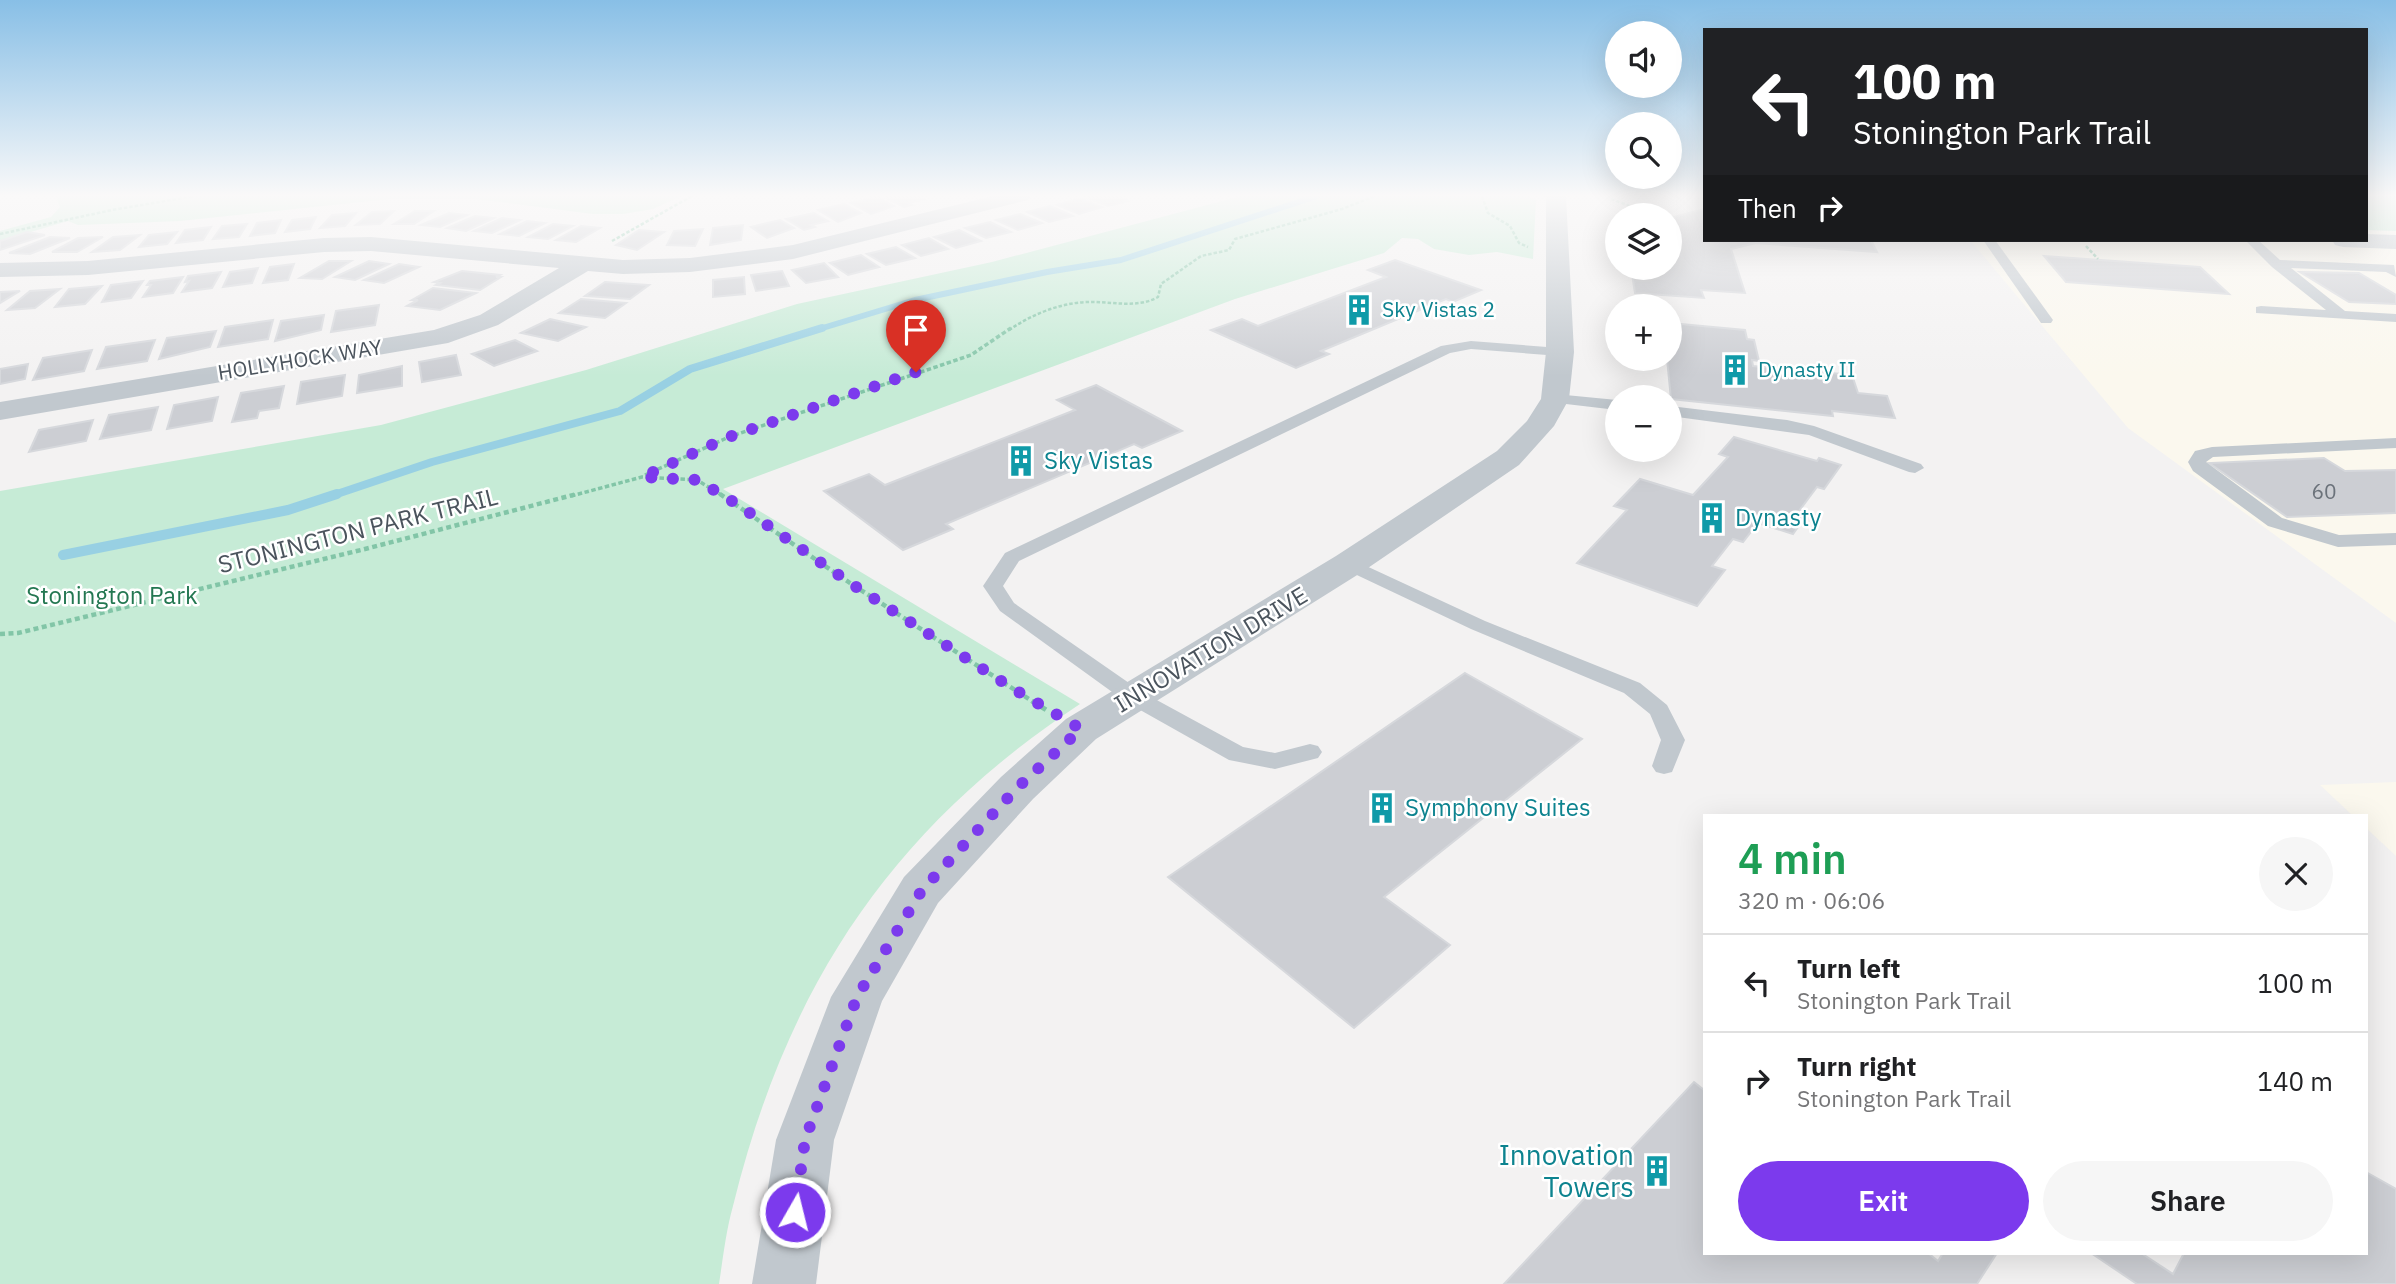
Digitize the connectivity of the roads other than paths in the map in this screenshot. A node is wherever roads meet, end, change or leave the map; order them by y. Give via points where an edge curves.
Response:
1 (216, 256) edge
2 (493, 256) edge
3 (767, 256) edge
4 (1561, 256) edge
5 (2000, 256) edge
6 (2268, 256) edge
7 (577, 264) junction
8 (2277, 264) junction
9 (0, 270) edge
10 (2396, 273) edge
11 (2262, 310) dead end
12 (2343, 316) junction
13 (2396, 318) edge
14 (2046, 320) dead end
15 (1560, 352) junction
16 (1555, 399) junction
17 (1605, 404) edge
18 (0, 411) edge
19 (1682, 412) edge
20 (2396, 443) edge
21 (1915, 468) dead end
22 (2396, 539) edge
23 (1349, 564) junction
24 (1134, 697) junction
25 (1310, 752) dead end
26 (1664, 766) dead end
27 (784, 1284) edge

1 - 9 street
2 - 7 street
3 - 7 street via 656,267
4 - 15 street, INNOVATION DRIVE
5 - 14 lane
6 - 8 lane
7 - 18 street, HOLLYHOCK WAY via 489,320 439,337
8 - 10 lane via 2389,268
8 - 12 lane
11 - 12 lane
12 - 13 lane
15 - 16 street, INNOVATION DRIVE
15 - 24 lane via 1471,345 1446,349 1012,557 993,586 1007,607
16 - 17 lane
16 - 23 street, INNOVATION DRIVE via 1539,426 1508,458
19 - 21 lane via 1814,431
20 - 22 lane via 2212,452 2197,461 2275,522 2338,541
23 - 24 street, INNOVATION DRIVE
23 - 26 lane via 1478,625 1632,688 1659,710 1673,740
24 - 25 lane via 1237,754 1275,761
24 - 27 street, INNOVATION DRIVE via 1081,729 1017,788 922,890 857,997 805,1140

